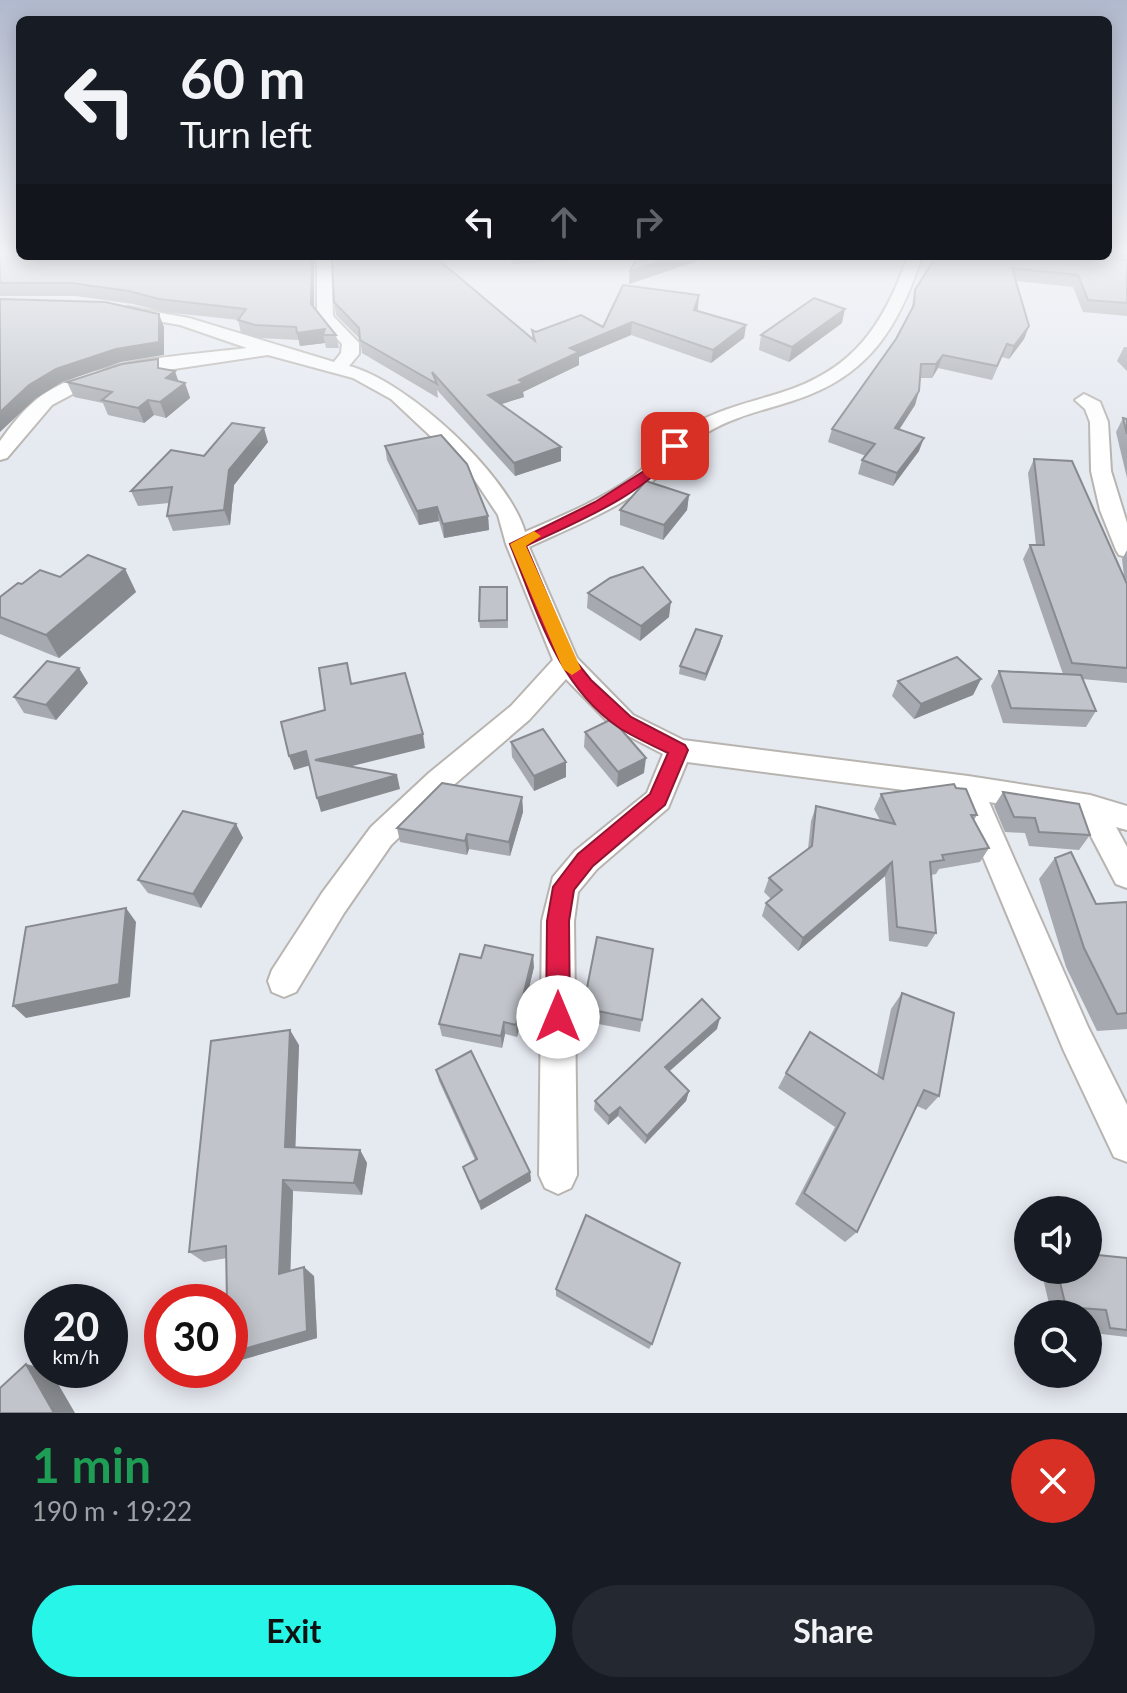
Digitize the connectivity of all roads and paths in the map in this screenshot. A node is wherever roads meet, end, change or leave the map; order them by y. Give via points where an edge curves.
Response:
1 (165, 318) edge
2 (326, 318) edge
3 (889, 318) edge
4 (270, 350) junction
5 (338, 368) junction
6 (1084, 400) dead end
7 (0, 454) edge
8 (517, 544) junction
9 (1127, 550) edge
10 (566, 662) junction
11 (678, 750) junction
12 (968, 787) junction
13 (1090, 807) junction
14 (1127, 818) edge
15 (1127, 875) edge
16 (284, 981) dead end
17 (1127, 1144) edge
18 (558, 1175) dead end

1 - 4 street
2 - 5 street via 351,343 350,354
3 - 8 street via 871,347 840,376 728,414 697,430 652,472 600,505
4 - 5 street
4 - 7 street via 92,380 54,396 33,412
5 - 8 street via 397,395 477,469 509,515
6 - 9 street via 1093,406 1099,422 1101,471
8 - 10 street
10 - 11 street via 624,722
10 - 16 street via 520,713 381,836
11 - 12 street
11 - 18 street via 658,800 586,860 564,887 558,921
12 - 13 street
12 - 17 street
13 - 14 street
13 - 15 street

